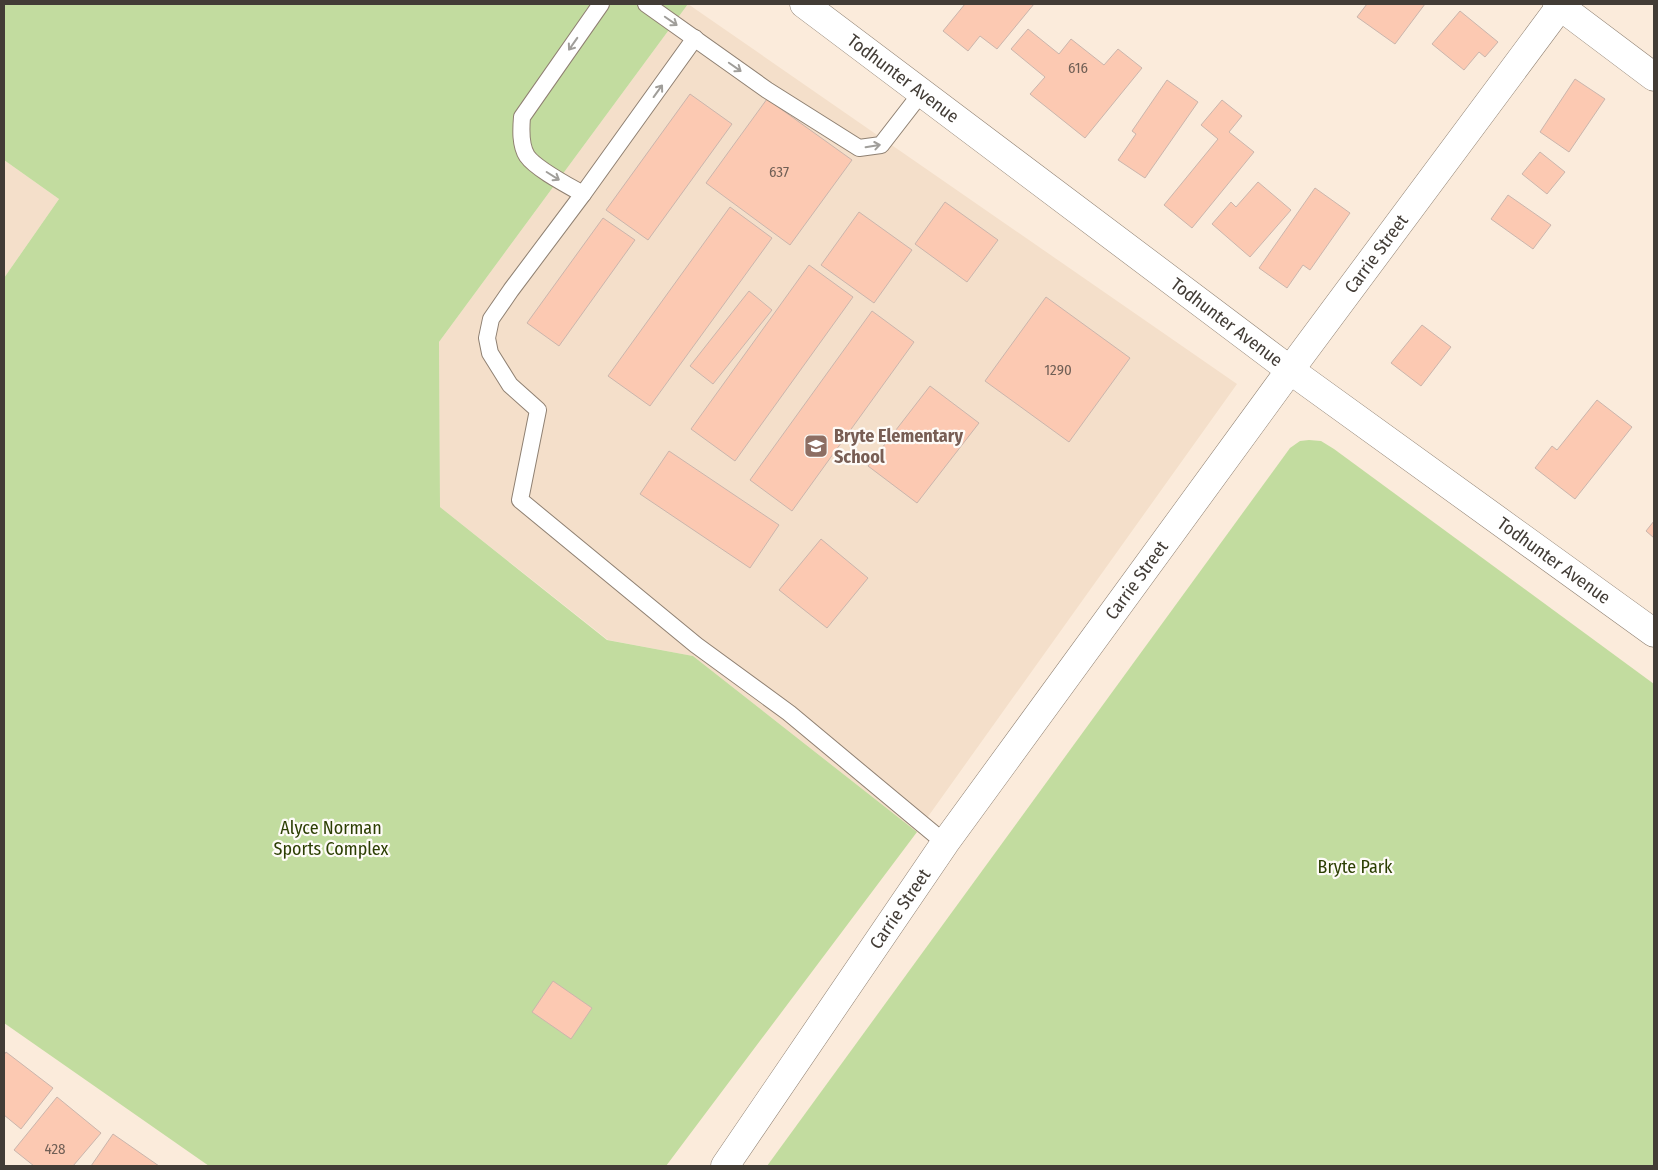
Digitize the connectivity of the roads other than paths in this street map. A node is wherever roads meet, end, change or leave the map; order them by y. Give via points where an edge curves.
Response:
1 (601, 4) edge
2 (646, 4) edge
3 (804, 4) edge
4 (1560, 5) edge
5 (696, 38) junction
6 (1654, 77) edge
7 (922, 92) junction
8 (583, 194) junction
9 (1290, 370) junction
10 (1654, 633) edge
11 (945, 843) junction
12 (725, 1166) edge

1 -> 8 lane via 522,117 521,136 527,156
2 -> 5 lane
3 - 7 street, Todhunter Avenue
4 - 6 street
4 - 9 street, Carrie Street
5 -> 7 lane via 767,90 859,148 881,145
8 -> 5 lane
7 - 9 street, Todhunter Avenue
8 - 11 lane via 510,290 491,320 486,338 490,353 510,385 538,410 520,500 696,645 789,713
9 - 10 street, Todhunter Avenue
9 - 11 street, Carrie Street
11 - 12 street, Carrie Street

